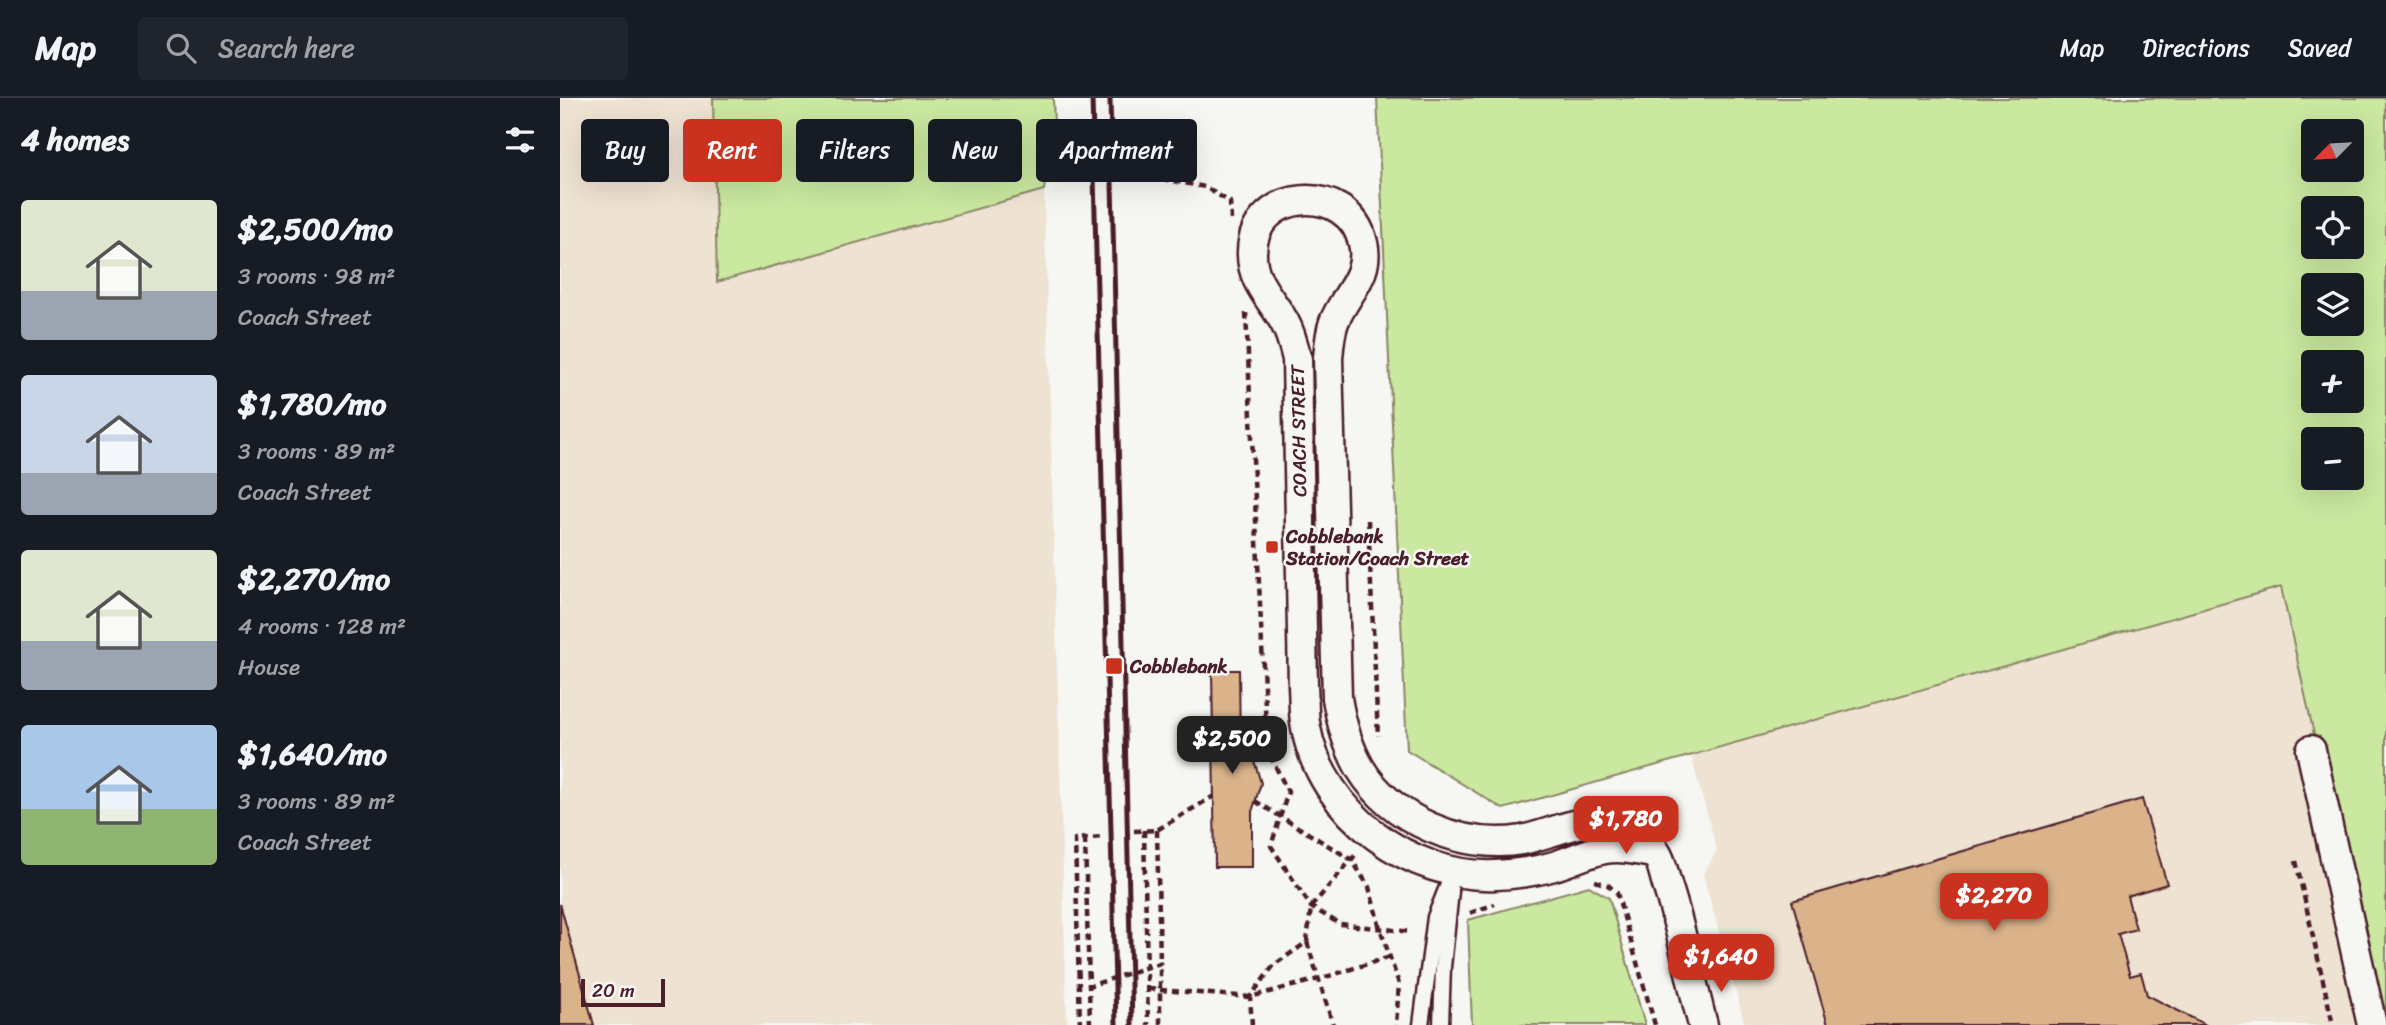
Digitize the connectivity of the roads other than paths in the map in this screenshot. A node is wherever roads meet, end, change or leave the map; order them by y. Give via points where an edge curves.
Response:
1 (2311, 750) dead end
2 (1462, 839) junction
3 (1657, 855) junction
4 (1453, 872) junction
5 (1440, 935) junction
6 (1420, 1025) edge
7 (1441, 1025) edge
8 (1705, 1025) edge
9 (2372, 1025) edge

1 - 9 street
2 - 3 street, COACH STREET via 1518,841 1591,820 1613,819 1631,825
2 - 4 street
2 - 4 street, COACH STREET via 1395,806 1361,770 1341,721 1328,358 1335,320 1360,278 1363,243 1342,211 1315,200 1286,203 1270,214 1252,248 1253,268 1266,297 1286,324 1297,359 1306,729 1319,767 1354,818 1402,853
3 - 4 street, COACH STREET via 1629,848 1605,849 1551,867 1497,875
3 - 8 street, COACH STREET
4 - 5 lane
5 - 6 lane
5 - 7 lane

